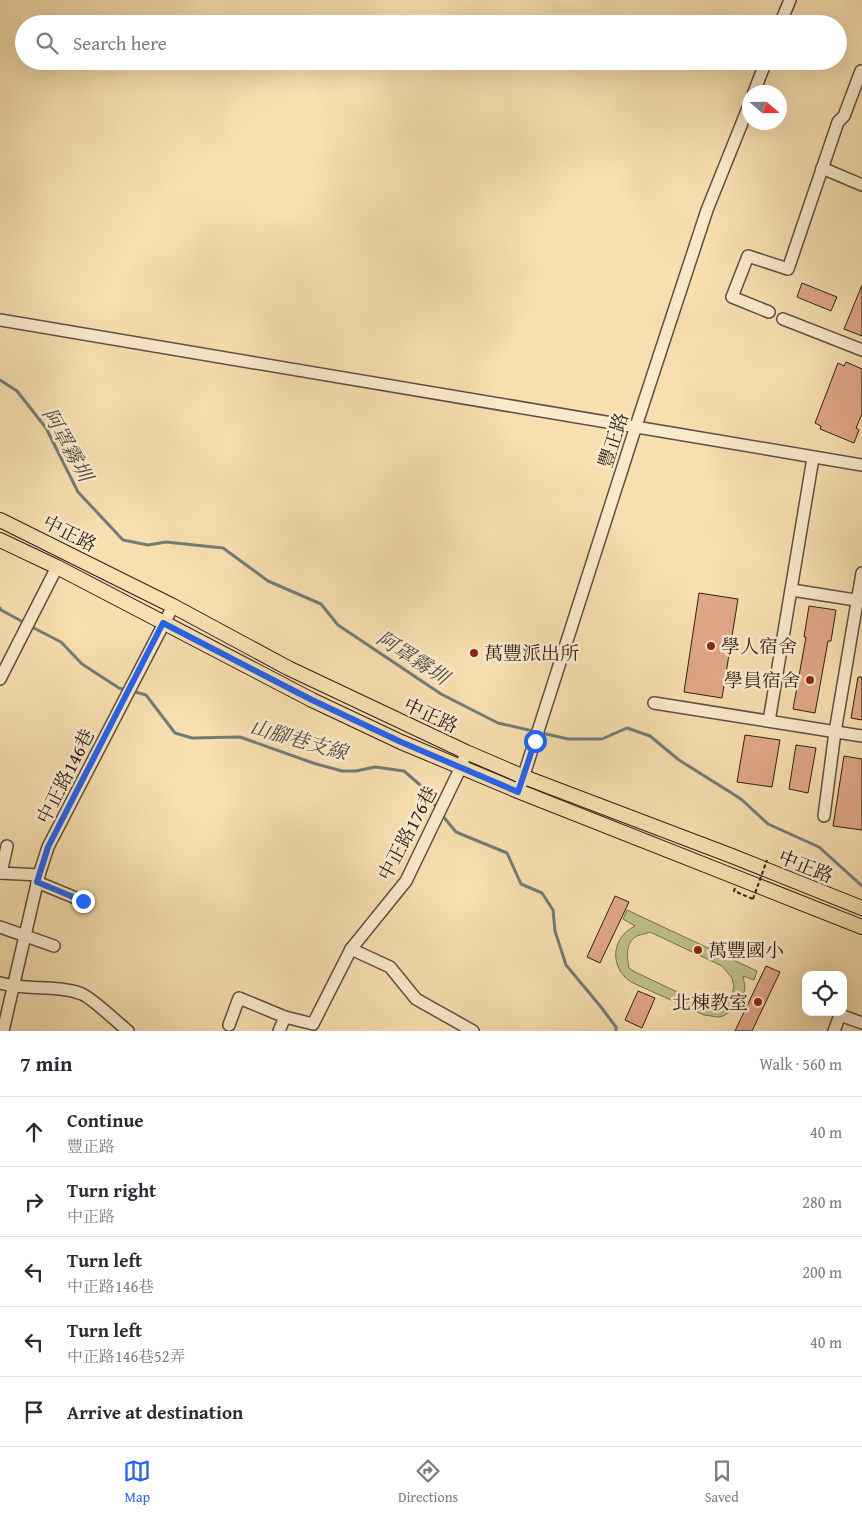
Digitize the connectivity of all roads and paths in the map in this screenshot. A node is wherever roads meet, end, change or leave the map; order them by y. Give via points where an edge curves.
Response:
1 (790, 0) edge
2 (784, 15) edge
3 (763, 70) edge
4 (862, 71) edge
5 (757, 85) edge
6 (742, 123) edge
7 (822, 168) junction
8 (862, 185) edge
9 (769, 312) dead end
10 (783, 319) dead end
11 (0, 320) edge
12 (862, 350) edge
13 (636, 426) junction
14 (813, 458) junction
15 (862, 465) edge
16 (0, 520) edge
17 (0, 540) edge
18 (57, 567) junction
19 (862, 573) edge
20 (792, 590) junction
21 (860, 601) edge
22 (173, 606) junction
23 (163, 623) junction
24 (0, 677) edge
25 (654, 703) dead end
26 (769, 721) junction
27 (835, 732) junction
28 (862, 736) edge
29 (466, 752) junction
30 (461, 767) junction
31 (524, 777) junction
32 (518, 792) junction
33 (824, 816) dead end
34 (7, 846) dead end
35 (767, 860) dead end
36 (0, 874) edge
37 (38, 878) junction
38 (734, 891) dead end
39 (83, 901) dead end
40 (862, 908) edge
41 (0, 927) edge
42 (862, 927) edge
43 (25, 935) junction
44 (54, 946) dead end
45 (351, 950) junction
46 (0, 983) edge
47 (13, 986) junction
48 (285, 1017) junction
49 (862, 1023) edge
50 (229, 1025) dead end
51 (3, 1031) edge
52 (128, 1031) edge
53 (279, 1031) edge
54 (473, 1031) edge
55 (834, 1031) edge

1 - 2 street
3 - 5 street
4 - 7 street via 844,116 838,122
6 - 13 street, 豐正路 via 707,210
7 - 8 street
7 - 9 street via 788,269 748,256 732,296
10 - 12 street
11 - 13 street
13 - 14 street
13 - 31 street, 豐正路
14 - 15 street
14 - 20 street
16 - 22 main road, 中正路
17 - 18 main road, 中正路
18 - 23 main road, 中正路
18 - 24 street
19 - 21 street
20 - 21 street
20 - 26 street
21 - 27 street
22 - 23 street, 中正路146巷
22 - 29 main road, 中正路 via 288,668
23 - 30 main road, 中正路 via 312,700
23 - 37 street, 中正路146巷 via 48,847
25 - 26 street
26 - 27 street
27 - 28 street
27 - 33 street
29 - 30 street, 中正路176巷
29 - 31 main road, 中正路
30 - 32 main road, 中正路
30 - 45 street, 中正路176巷 via 406,881
31 - 32 street, 豐正路
31 - 40 main road, 中正路
32 - 42 main road, 中正路
34 - 36 street
35 - 38 path, bridge via 753,899
36 - 37 street
37 - 39 street
37 - 43 street, 中正路146巷
41 - 43 street
43 - 44 street
43 - 47 street, 中正路146巷
45 - 48 street, 中正路176巷 via 313,1024
45 - 54 street via 390,967 416,999
46 - 47 street
47 - 51 street, 中正路146巷
47 - 52 street via 63,989 84,995
48 - 50 street via 239,998
48 - 53 street
49 - 55 street via 840,1015

